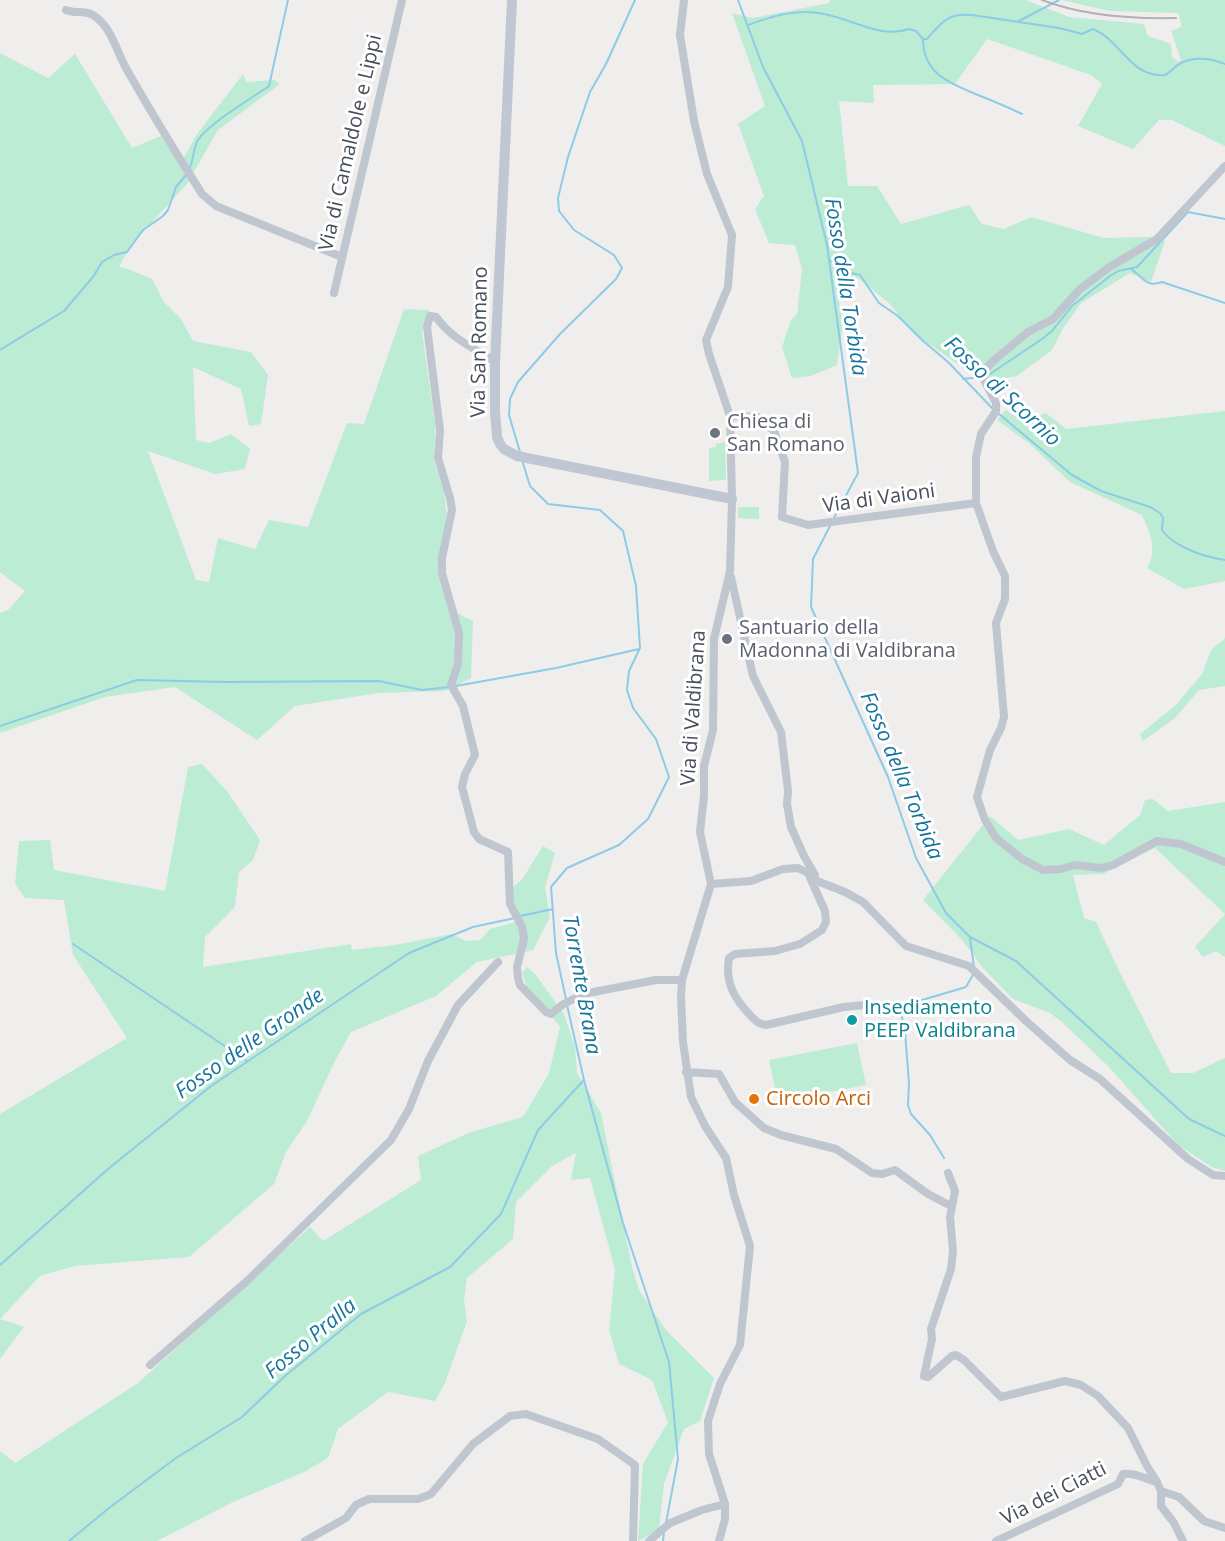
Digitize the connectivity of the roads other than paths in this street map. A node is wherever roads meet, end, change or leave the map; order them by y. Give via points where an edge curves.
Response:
1 (402, 0) edge
2 (512, 0) edge
3 (684, 0) edge
4 (66, 10) dead end
5 (1225, 166) edge
6 (342, 257) junction
7 (334, 293) dead end
8 (495, 362) junction
9 (729, 416) junction
10 (732, 499) junction
11 (976, 503) junction
12 (730, 571) junction
13 (1225, 862) edge
14 (815, 880) junction
15 (711, 884) junction
16 (498, 962) dead end
17 (682, 980) junction
18 (865, 1005) dead end
19 (686, 1072) junction
20 (948, 1173) dead end
21 (1225, 1176) edge
22 (951, 1206) junction
23 (150, 1365) dead end
24 (1157, 1482) junction
25 (1161, 1491) junction
26 (725, 1504) junction
27 (1225, 1528) edge
28 (305, 1541) edge
29 (633, 1541) edge
30 (649, 1541) edge
31 (719, 1541) edge
32 (996, 1541) edge
33 (1183, 1541) edge

1 - 6 street, Via di Camaldole e Lippi
2 - 8 street, Via San Romano
3 - 9 street, Via di Valdibrana via 680,35 694,121 707,174 732,235 728,287 706,340
4 - 6 street via 93,15 108,29 126,68 202,194 216,207
5 - 11 street via 1156,239 1080,289 1053,319 1028,332 985,370 984,380 996,411 981,434 976,457
6 - 7 street, Via di Camaldole e Lippi
8 - 10 street, Via San Romano via 497,437 504,449 517,456
8 - 17 street via 430,316 427,327 440,430 438,458 452,510 442,573 459,633 453,689 468,721 475,756 462,787 474,832 479,839 508,852 510,904 524,939 517,967 520,985 551,1014 583,994 656,980
9 - 10 street, Via di Valdibrana
9 - 11 street, Via di Vaioni via 758,417 774,431 785,462 782,517 808,525
10 - 12 street, Via di Valdibrana
11 - 13 street via 1005,576 1005,599 996,624 1004,717 977,797 996,838 1043,870 1113,865 1157,841 1181,844
12 - 14 street, Via di Valdibrana via 753,676 781,732 792,827
12 - 15 street, Via di Valdibrana via 714,639 713,730 704,766 700,832
14 - 15 street via 804,870 793,868 751,881
14 - 18 street, Via di Valdibrana via 826,917 822,930 783,950 732,956 728,970 732,992 763,1025
14 - 21 street via 863,902 906,946 969,966 1070,1060 1100,1079 1188,1159 1213,1174
15 - 17 street, Via di Valdibrana
16 - 23 street via 458,1005 391,1140 247,1281
17 - 19 street, Via di Valdibrana
19 - 22 street via 719,1074 735,1102 764,1128 836,1149 872,1173 895,1170
19 - 26 street, Via di Valdibrana via 695,1108 726,1158 750,1246 740,1346 720,1384 708,1420 709,1454
20 - 22 street via 955,1191
22 - 24 street via 951,1269 931,1329 924,1376 928,1377 956,1355 1001,1397 1065,1381 1081,1385 1098,1396 1128,1428
24 - 25 street
24 - 32 street, Via dei Ciatti via 1123,1474 1118,1484
25 - 27 street via 1179,1497 1204,1521
25 - 33 street via 1161,1506
26 - 30 street via 670,1523
26 - 31 street, Via di Valdibrana
28 - 29 street via 346,1518 356,1505 369,1499 417,1499 430,1494 473,1444 510,1416 526,1414 598,1439 635,1465

